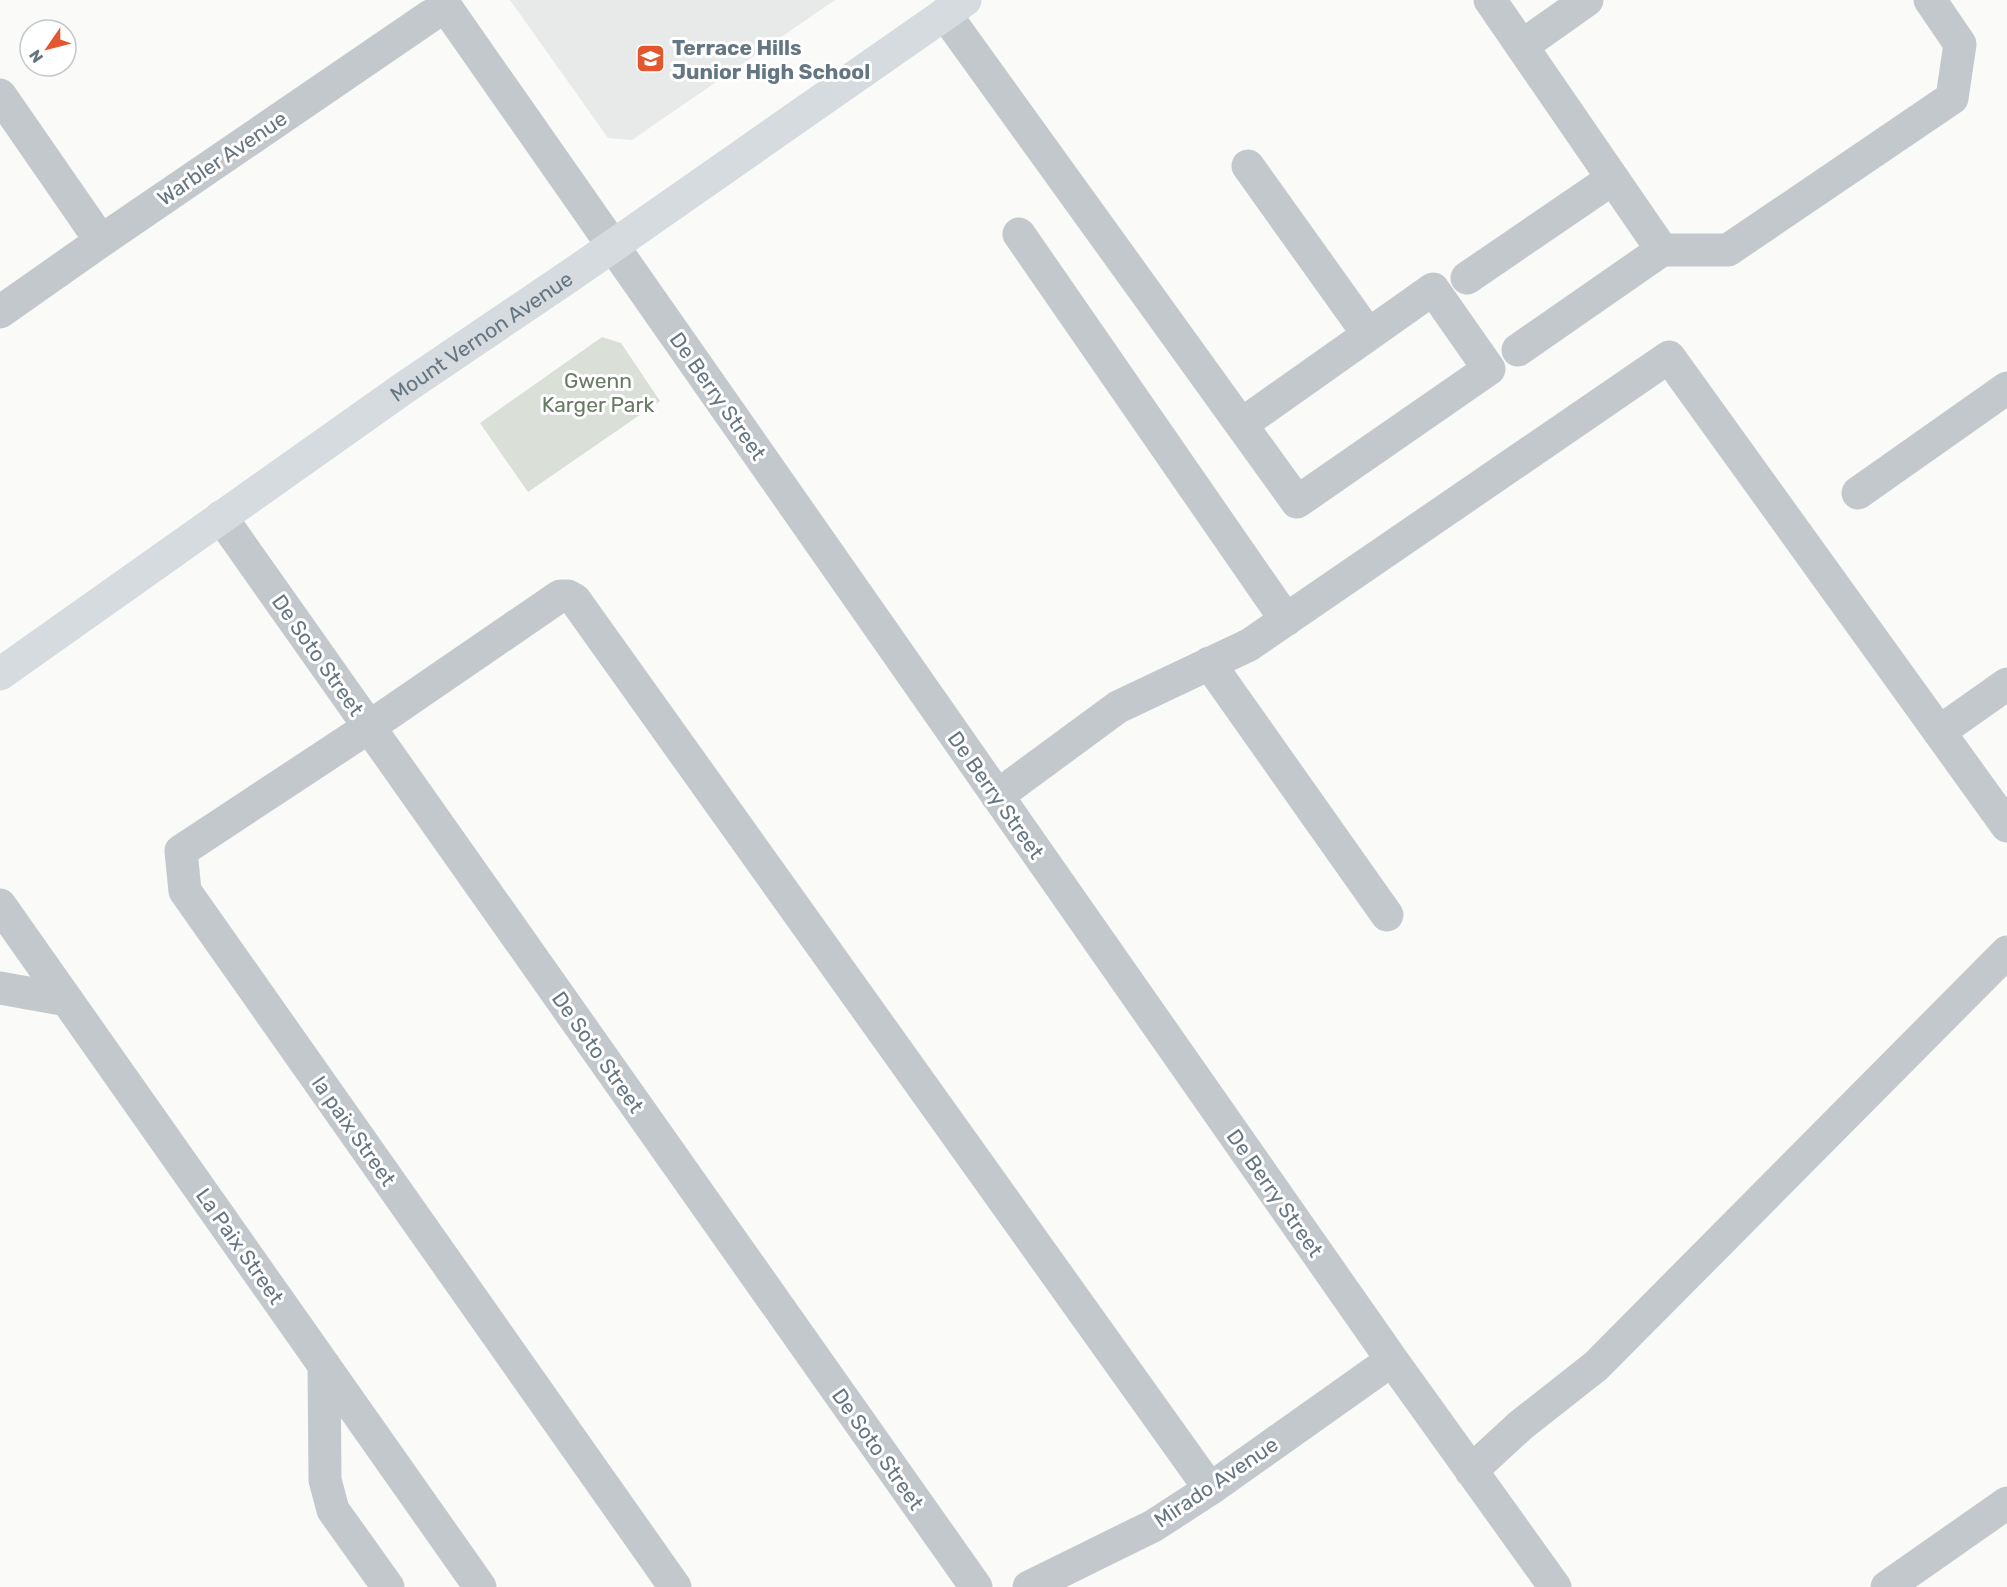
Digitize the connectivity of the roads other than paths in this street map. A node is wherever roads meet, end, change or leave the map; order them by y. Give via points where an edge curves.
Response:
1 (1490, 0) edge
2 (1587, 0) edge
3 (1930, 0) edge
4 (443, 3) edge
5 (955, 7) edge
6 (1522, 46) junction
7 (0, 95) edge
8 (1248, 166) dead end
9 (1612, 179) junction
10 (1019, 234) dead end
11 (101, 241) junction
12 (613, 246) junction
13 (1662, 250) junction
14 (1467, 278) dead end
15 (0, 312) edge
16 (1368, 334) junction
17 (1518, 350) dead end
18 (2007, 388) edge
19 (1242, 424) junction
20 (1857, 493) dead end
21 (222, 517) junction
22 (1286, 620) junction
23 (1209, 663) junction
24 (0, 674) edge
25 (2007, 684) edge
26 (369, 727) junction
27 (1939, 732) junction
28 (998, 796) junction
29 (2007, 826) edge
30 (0, 905) edge
31 (1387, 915) dead end
32 (2007, 952) edge
33 (0, 988) edge
34 (67, 1000) junction
35 (1392, 1360) junction
36 (324, 1365) junction
37 (1471, 1471) junction
38 (1210, 1489) junction
39 (2007, 1503) edge
40 (388, 1587) edge
41 (480, 1587) edge
42 (675, 1587) edge
43 (976, 1587) edge
44 (1029, 1587) edge
45 (1555, 1587) edge
46 (1887, 1587) edge

1 - 6 street
2 - 6 street
3 - 13 street via 1960,44 1952,98 1728,250
4 - 11 street, Warbler Avenue
4 - 12 street, De Berry Street
5 - 12 main road, Mount Vernon Avenue
5 - 19 street
6 - 9 street
7 - 11 street
8 - 16 street
9 - 13 street
9 - 14 street
10 - 22 street
11 - 15 street, Warbler Avenue
12 - 21 main road, Mount Vernon Avenue
12 - 28 street, De Berry Street
13 - 17 street
16 - 19 street
16 - 19 street via 1433,289 1489,369 1297,502
18 - 20 street
21 - 24 main road, Mount Vernon Avenue
21 - 26 street, De Soto Street
22 - 23 street via 1249,645
22 - 27 street via 1669,357
23 - 28 street via 1118,707
23 - 31 street
25 - 27 street
26 - 38 street via 560,596 574,600
26 - 42 street, la paix Street via 181,851 185,891
26 - 43 street, De Soto Street
27 - 29 street
28 - 35 street, De Berry Street
30 - 34 street, La Paix Street
32 - 37 street via 1596,1366 1521,1425
33 - 34 street
34 - 36 street, La Paix Street
35 - 37 street, De Berry Street
35 - 38 street, Mirado Avenue
36 - 40 street via 325,1480 333,1510
36 - 41 street, La Paix Street
37 - 45 street, De Berry Street
38 - 44 street, Mirado Avenue via 1153,1526
39 - 46 street

